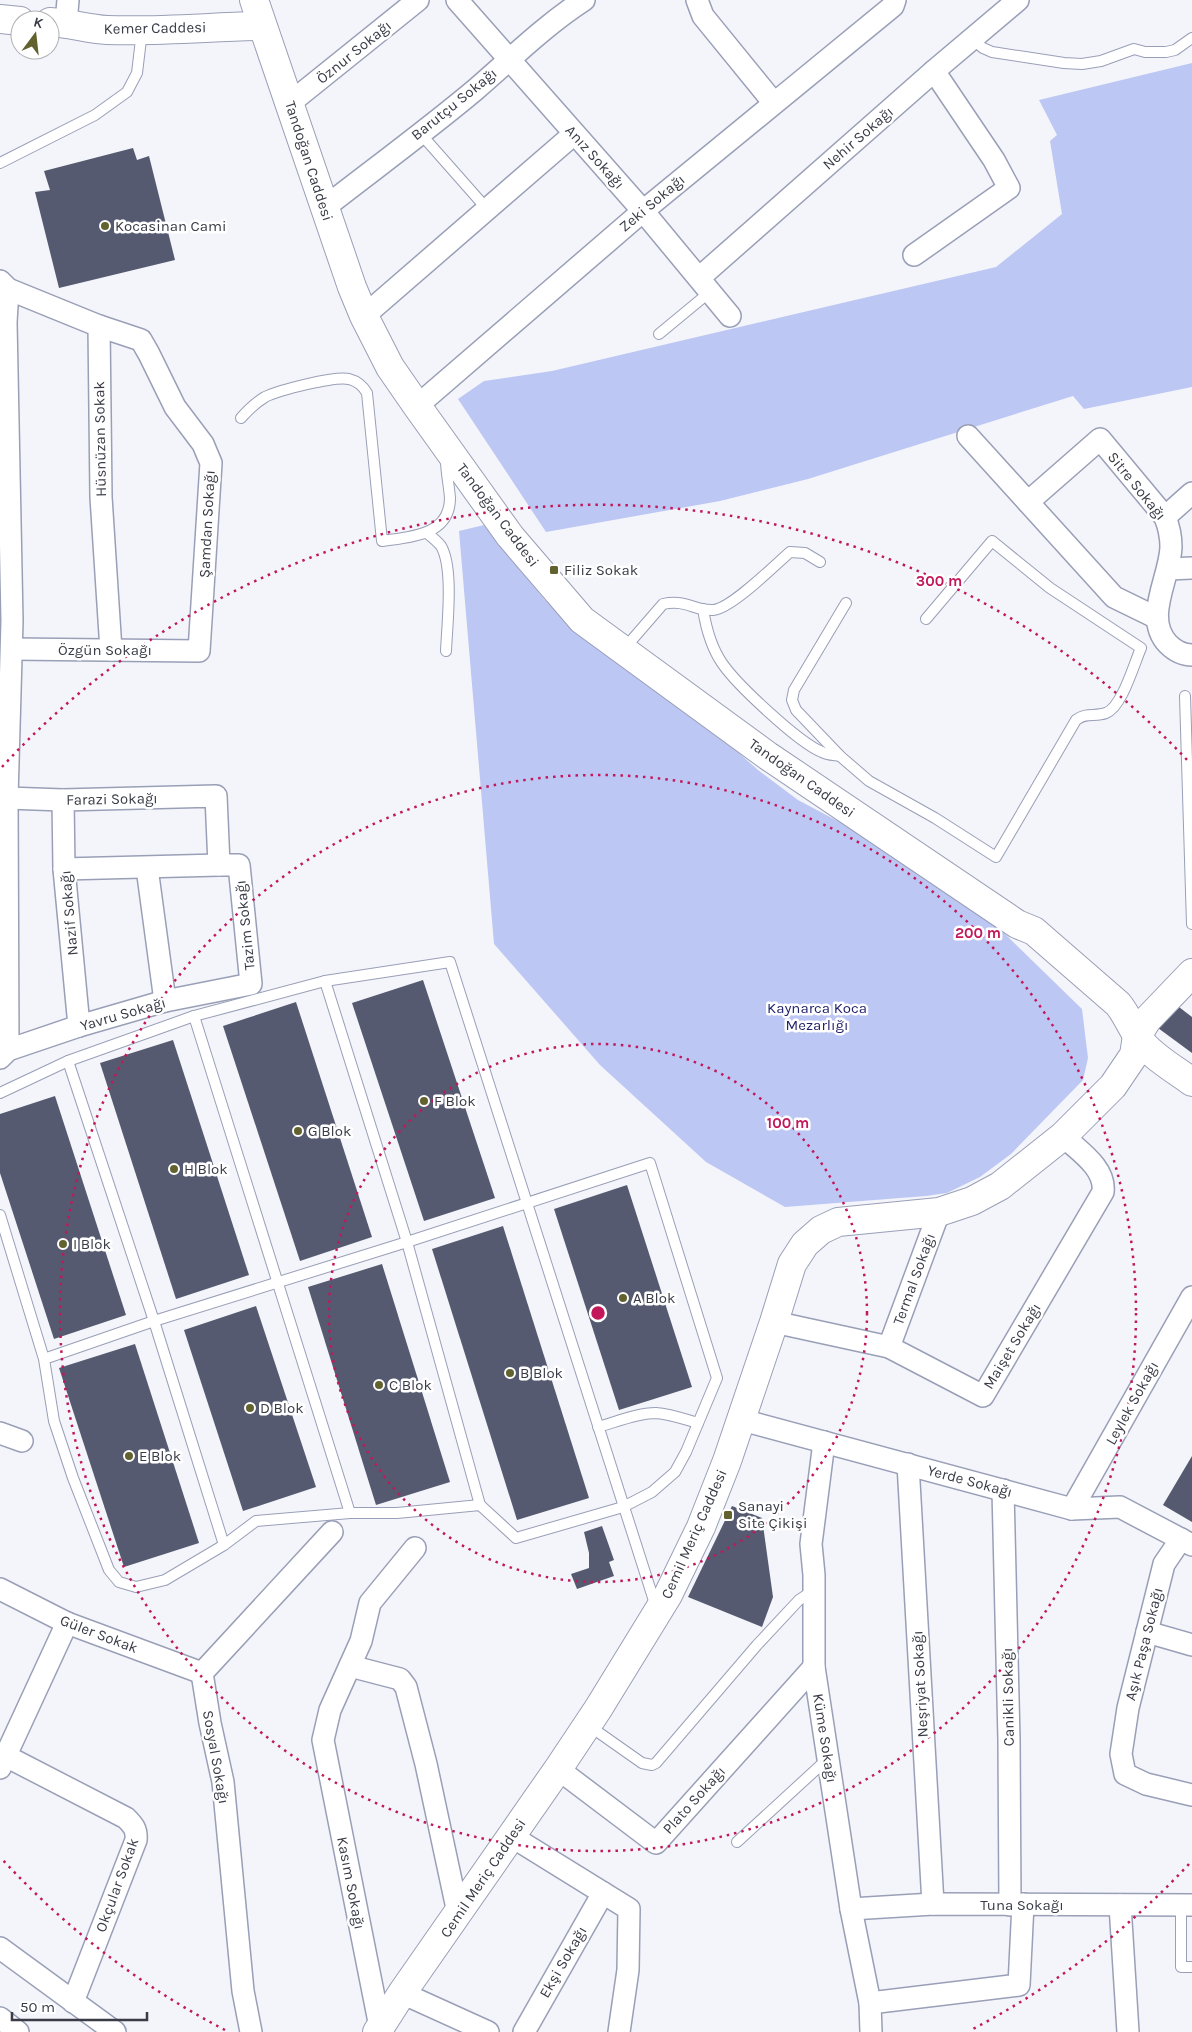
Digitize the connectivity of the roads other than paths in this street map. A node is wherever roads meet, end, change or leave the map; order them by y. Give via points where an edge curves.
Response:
1 (254, 0) edge
2 (418, 0) edge
3 (457, 0) edge
4 (584, 0) edge
5 (697, 0) edge
6 (1018, 0) edge
7 (894, 3) edge
8 (62, 15) edge
9 (261, 26) junction
10 (142, 29) junction
11 (1192, 38) edge
12 (972, 39) junction
13 (508, 60) junction
14 (934, 71) junction
15 (773, 102) junction
16 (290, 103) junction
17 (420, 133) junction
18 (574, 134) junction
19 (0, 163) edge
20 (324, 208) junction
21 (487, 209) junction
22 (643, 211) junction
23 (914, 255) dead end
24 (4, 285) edge
25 (705, 285) junction
26 (364, 316) junction
27 (730, 316) dead end
28 (3, 322) edge
29 (99, 326) junction
30 (659, 334) dead end
31 (417, 406) junction
32 (241, 418) dead end
33 (968, 436) dead end
34 (450, 452) junction
35 (1192, 493) edge
36 (1028, 502) junction
37 (1165, 517) junction
38 (427, 533) junction
39 (820, 562) dead end
40 (1192, 568) edge
41 (1168, 569) junction
42 (846, 603) dead end
43 (703, 609) junction
44 (1157, 618) junction
45 (926, 619) dead end
46 (6, 621) edge
47 (12, 649) junction
48 (110, 650) junction
49 (623, 650) junction
50 (199, 651) joint
51 (446, 651) dead end
52 (1192, 655) edge
53 (1185, 696) dead end
54 (4, 756) edge
55 (840, 756) junction
56 (216, 796) joint
57 (7, 798) junction
58 (63, 800) junction
59 (219, 865) junction
60 (148, 868) junction
61 (64, 870) junction
62 (1192, 924) edge
63 (1192, 966) edge
64 (1192, 973) edge
65 (325, 981) junction
66 (251, 984) joint
67 (165, 1001) junction
68 (194, 1016) junction
69 (79, 1026) junction
70 (1131, 1039) junction
71 (4, 1054) edge
72 (68, 1061) junction
73 (1192, 1082) edge
74 (0, 1093) edge
75 (1192, 1098) edge
76 (1063, 1136) junction
77 (1010, 1179) junction
78 (528, 1202) junction
79 (939, 1212) junction
80 (0, 1215) edge
81 (407, 1242) junction
82 (278, 1282) junction
83 (1192, 1297) edge
84 (154, 1320) junction
85 (774, 1322) junction
86 (889, 1347) junction
87 (44, 1358) junction
88 (742, 1420) junction
89 (698, 1423) junction
90 (598, 1427) junction
91 (0, 1434) edge
92 (22, 1441) dead end
93 (824, 1442) junction
94 (908, 1464) junction
95 (1003, 1490) junction
96 (480, 1505) junction
97 (623, 1507) junction
98 (1072, 1509) junction
99 (350, 1513) junction
100 (332, 1532) dead end
101 (1186, 1542) edge
102 (224, 1545) junction
103 (415, 1548) dead end
104 (0, 1589) edge
105 (814, 1590) junction
106 (658, 1613) junction
107 (67, 1623) junction
108 (1147, 1632) junction
109 (1192, 1645) edge
110 (350, 1666) junction
111 (814, 1667) junction
112 (202, 1673) junction
113 (587, 1725) junction
114 (2, 1759) edge
115 (829, 1762) junction
116 (558, 1769) junction
117 (1192, 1795) edge
118 (511, 1836) junction
119 (737, 1842) dead end
120 (603, 1893) junction
121 (933, 1904) junction
122 (1016, 1904) junction
123 (1120, 1905) junction
124 (1187, 1905) edge
125 (851, 1909) junction
126 (458, 1913) junction
127 (0, 1948) edge
128 (1192, 1967) edge
129 (402, 1993) junction
130 (73, 2002) junction
131 (870, 2003) junction
132 (0, 2018) edge
133 (378, 2029) edge
134 (18, 2032) edge
135 (115, 2032) edge
136 (251, 2032) edge
137 (488, 2032) edge
138 (524, 2032) edge
139 (619, 2032) edge
140 (871, 2032) edge
141 (1128, 2032) edge

1 - 9 street, Tandoğan Caddesi
2 - 16 street, Öznur Sokağı
3 - 13 street, Anız Sokağı
4 - 13 street, Barutçu Sokağı
5 - 15 street via 703,16
6 - 12 street, Nehir Sokağı
7 - 15 street, Zeki Sokağı
8 - 10 street, Kemer Caddesi via 105,30
9 - 10 street, Kemer Caddesi
9 - 16 street, Tandoğan Caddesi
10 - 19 lane via 137,73 127,92 95,115
11 - 12 lane via 1166,52 1134,49 1101,61 1073,64 997,53
12 - 14 street, Nehir Sokağı
13 - 17 street, Barutçu Sokağı
13 - 18 street, Anız Sokağı
14 - 23 street via 1009,188
14 - 25 street, Nehir Sokağı
15 - 22 street, Zeki Sokağı
16 - 20 street, Tandoğan Caddesi
17 - 20 street, Barutçu Sokağı
17 - 21 lane
18 - 21 street
18 - 22 street, Anız Sokağı
20 - 26 street, Tandoğan Caddesi
21 - 26 street
22 - 25 street, Anız Sokağı
22 - 31 street, Zeki Sokağı
24 - 28 street
24 - 29 street
25 - 27 street, Anız Sokağı
25 - 30 lane
26 - 31 street, Tandoğan Caddesi via 390,367
28 - 46 street
29 - 48 street, Hüsnüzan Sokak via 100,497
29 - 50 street, Şamdan Sokağı via 141,340 175,407 203,444 211,463
31 - 34 street, Tandoğan Caddesi
32 - 38 lane via 258,402 276,393 344,378 356,382 367,393 382,541
33 - 36 street
34 - 38 lane via 446,462 448,509 439,524
34 - 49 street, Tandoğan Caddesi via 510,536 582,620
35 - 37 street
36 - 37 street, Sitre Sokağı via 1100,439
36 - 44 street via 1114,597
37 - 41 street, Sitre Sokağı via 1170,536
38 - 51 lane via 440,546 446,560
39 - 43 lane via 805,553 790,552 731,602 717,609
40 - 41 street
41 - 44 street, Sitre Sokağı
42 - 55 lane via 792,695 796,710
43 - 49 lane via 680,602 663,604
43 - 55 lane via 714,648 731,675 797,735 821,752
44 - 52 street via 1160,635 1170,646 1183,655
45 - 55 lane via 992,541 1050,588 1141,648 1117,704 1108,712 1084,715 1076,720 996,857 869,781
46 - 47 street
47 - 48 street, Özgün Sokağı
47 - 54 street
48 - 50 street, Özgün Sokağı
49 - 70 street, Tandoğan Caddesi via 768,756 1017,924 1027,942
53 - 62 lane
54 - 57 street
56 - 58 street, Farazi Sokağı
56 - 59 street, Tazim Sokağı
57 - 58 street, Farazi Sokağı
57 - 71 street
58 - 61 street, Nazif Sokağı
59 - 60 street
59 - 66 street, Tazim Sokağı via 239,864
60 - 61 street
60 - 67 street
61 - 69 street, Nazif Sokağı
63 - 70 street, Cemil Meriç Caddesi via 1150,995
64 - 70 street, Cemil Meriç Caddesi
65 - 68 lane
65 - 78 lane via 450,962
65 - 81 lane
66 - 67 street, Yavru Sokağı
67 - 69 street, Yavru Sokağı
68 - 72 lane
68 - 82 lane
69 - 71 street, Yavru Sokağı
70 - 73 street
70 - 75 street
70 - 76 street, Cemil Meriç Caddesi via 1113,1086
70 - 77 street, Cemil Meriç Caddesi via 1096,1085
72 - 74 lane
72 - 84 lane
76 - 77 street, Cemil Meriç Caddesi
76 - 86 street, Maişet Sokağı via 1098,1171 1104,1182 1103,1192 983,1396
77 - 79 street, Cemil Meriç Caddesi via 983,1197
78 - 81 lane
78 - 89 lane via 650,1163 718,1378
78 - 90 lane
79 - 85 street, Cemil Meriç Caddesi via 838,1222 821,1230 805,1244 792,1264
79 - 86 street, Termal Sokağı
80 - 87 lane
81 - 82 lane
81 - 96 lane
82 - 84 lane
82 - 99 lane
83 - 98 street, Leylek Sokağı
84 - 87 lane
84 - 102 lane
85 - 86 street, Maişet Sokağı
85 - 88 street, Cemil Meriç Caddesi
87 - 102 lane via 54,1421 72,1478 109,1570 119,1582 136,1587 165,1580
88 - 93 street, Yerde Sokağı
88 - 106 street, Cemil Meriç Caddesi via 701,1527
89 - 90 lane via 655,1413
89 - 97 lane via 675,1472 652,1492
90 - 97 lane
91 - 92 street
93 - 94 street, Yerde Sokağı
93 - 105 street, Küme Sokağı via 811,1544
94 - 95 street, Yerde Sokağı
94 - 121 street, Neşriyat Sokağı
95 - 98 street, Yerde Sokağı
95 - 122 street, Canikli Sokağı
96 - 97 lane via 516,1538
96 - 99 lane via 398,1513
97 - 106 lane
98 - 101 street, Yerde Sokağı via 1120,1507
99 - 102 lane via 256,1521
100 - 112 street
101 - 108 street, Aşık Paşa Sokağı via 1164,1564
103 - 110 street via 370,1603 361,1641
104 - 107 street, Güler Sokak
105 - 111 street, Küme Sokağı
105 - 113 lane via 799,1600 757,1644 656,1763 642,1763
106 - 113 street, Cemil Meriç Caddesi
107 - 112 street, Güler Sokak
107 - 114 street
108 - 109 street
108 - 117 street, Aşık Paşa Sokağı via 1128,1708 1121,1754 1125,1774 1146,1784
110 - 126 street via 400,1679 406,1687
110 - 133 street, Kasım Sokağı via 330,1710 323,1740
111 - 115 street, Küme Sokağı
111 - 116 street, Plato Sokağı via 656,1843
112 - 136 street, Sosyal Sokağı via 223,1782 243,1992
113 - 116 street, Cemil Meriç Caddesi
114 - 130 street, Okçular Sokak via 126,1818 137,1832
115 - 119 lane via 822,1764
115 - 125 street, Küme Sokağı
116 - 118 street, Cemil Meriç Caddesi
118 - 120 street
118 - 126 street, Cemil Meriç Caddesi
120 - 138 street, Ekşi Sokağı
120 - 139 street via 629,1909 628,1970
121 - 122 street, Tuna Sokağı
121 - 125 street, Tuna Sokağı
122 - 123 street, Tuna Sokağı
122 - 131 street, Canikli Sokağı via 1019,1985
123 - 124 street, Tuna Sokağı
123 - 141 street
124 - 128 lane via 1181,1967
125 - 131 street, Küme Sokağı
126 - 129 street, Cemil Meriç Caddesi
127 - 130 street
129 - 133 street, Cemil Meriç Caddesi
129 - 137 street
130 - 135 street
131 - 140 street, Küme Sokağı
132 - 134 street

